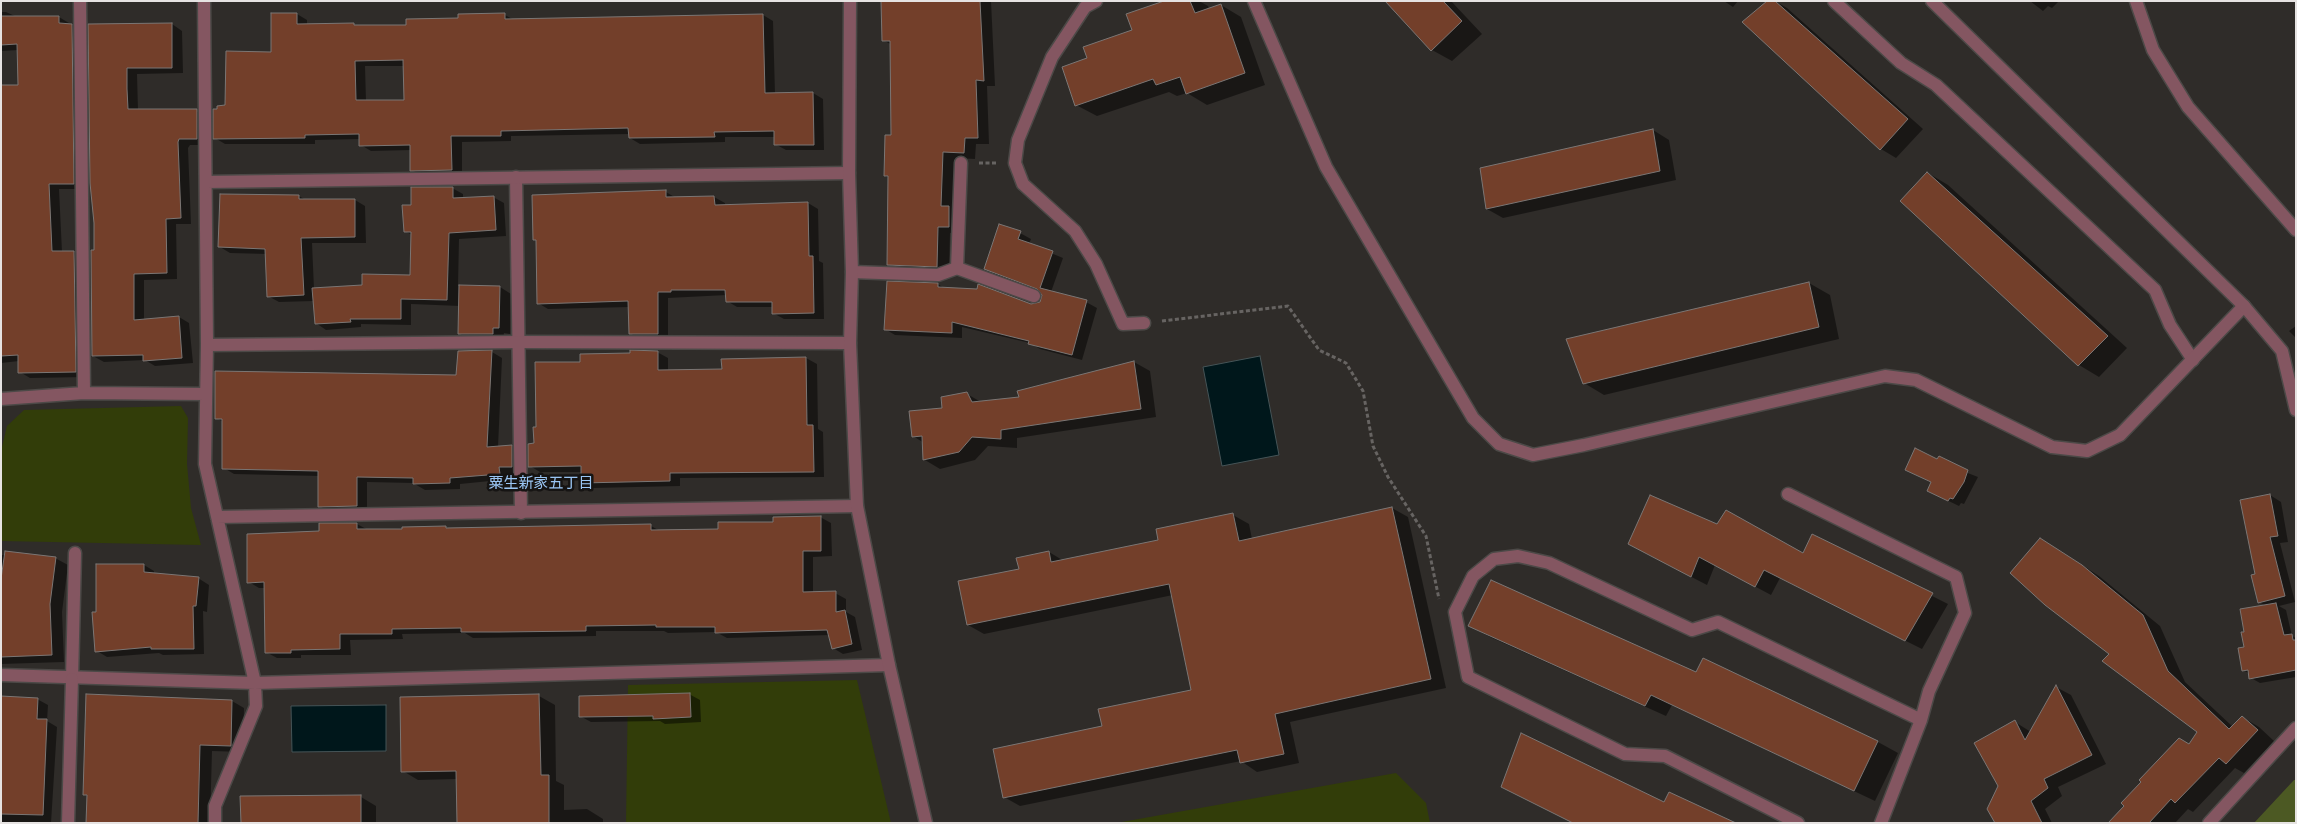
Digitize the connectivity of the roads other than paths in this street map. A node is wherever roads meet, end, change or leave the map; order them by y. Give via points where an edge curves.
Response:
1 (80, 1) edge
2 (204, 1) edge
3 (850, 1) edge
4 (1096, 1) edge
5 (1254, 1) edge
6 (1834, 1) edge
7 (1932, 1) edge
8 (2136, 1) edge
9 (961, 163) road end
10 (849, 173) junction
11 (516, 178) junction
12 (206, 182) junction
13 (2296, 230) edge
14 (957, 268) junction
15 (852, 272) junction
16 (1034, 296) dead end
17 (2244, 306) junction
18 (1144, 323) road end
19 (518, 342) junction
20 (850, 343) junction
21 (207, 345) junction
22 (2193, 360) junction
23 (84, 393) junction
24 (206, 394) junction
25 (2, 402) edge
26 (2296, 410) edge
27 (1788, 494) dead end
28 (857, 506) junction
29 (521, 513) junction
30 (217, 517) junction
31 (75, 553) dead end
32 (889, 665) junction
33 (1, 676) edge
34 (72, 679) junction
35 (255, 683) junction
36 (1921, 720) junction
37 (2296, 728) edge
38 (68, 823) edge
39 (216, 823) edge
40 (926, 823) edge
41 (1798, 823) edge
42 (1880, 823) edge
43 (2209, 823) edge

1 - 23 street
2 - 12 street
3 - 10 street
4 - 18 street via 1085,7 1052,57 1018,140 1015,163 1023,184 1075,231 1096,264 1123,324
5 - 22 street via 1326,167 1473,418 1499,444 1533,455 1885,376 1916,380 2052,447 2087,451 2120,435
6 - 22 street via 1901,63 1936,85 2154,290 2170,325
7 - 17 street
8 - 13 street via 2153,50 2188,107
9 - 14 street
10 - 11 street
10 - 15 street
11 - 12 street
11 - 19 street
12 - 21 street
14 - 15 street via 938,276
14 - 16 street
15 - 20 street
17 - 22 street
17 - 26 street via 2282,351
19 - 20 street
19 - 21 street
19 - 29 street
20 - 28 street
21 - 24 street
23 - 24 street
23 - 25 street
24 - 30 street via 205,464
27 - 36 street via 1956,577 1965,613 1929,691
28 - 29 street
28 - 32 street
29 - 30 street
30 - 35 street
31 - 34 street
32 - 35 street
32 - 40 street
33 - 34 street
34 - 35 street
34 - 38 street
35 - 39 street via 256,706 215,806
36 - 41 street via 1718,622 1692,630 1549,563 1518,556 1494,559 1473,576 1454,612 1468,676 1625,754 1665,756
36 - 42 street
37 - 43 street

